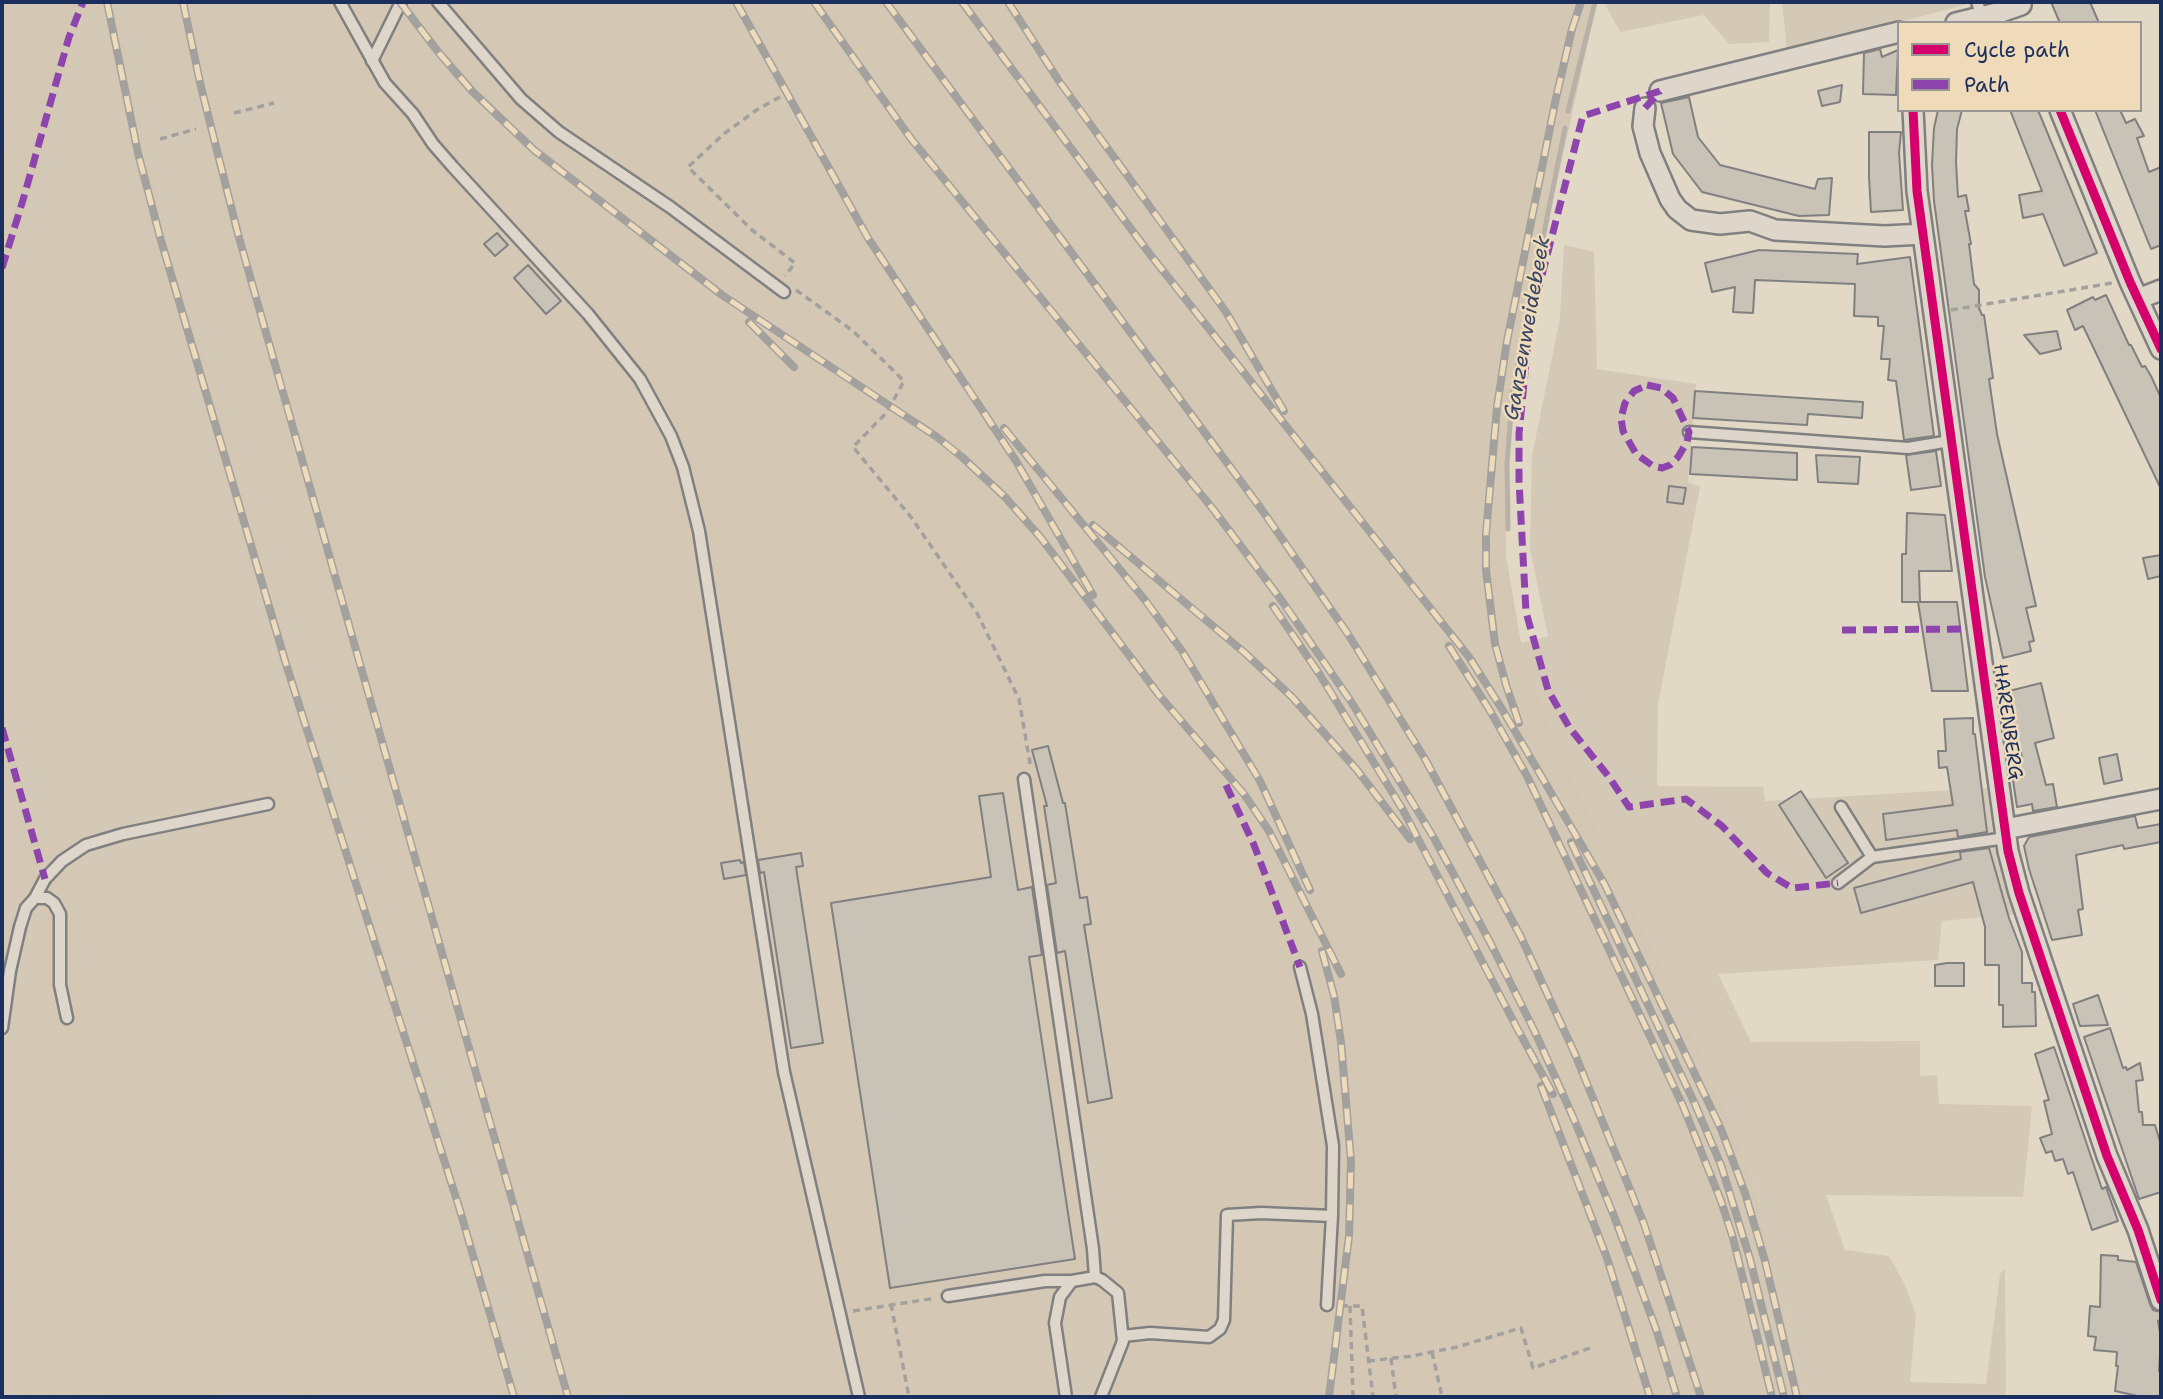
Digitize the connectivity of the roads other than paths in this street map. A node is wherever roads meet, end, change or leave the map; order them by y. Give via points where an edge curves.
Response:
1 (340, 2) edge
2 (401, 2) edge
3 (438, 2) edge
4 (1979, 9) edge
5 (2022, 10) edge
6 (1960, 21) edge
7 (1897, 32) edge
8 (372, 61) junction
9 (1660, 91) dead end
10 (1645, 108) dead end
11 (2061, 112) edge
12 (1917, 116) edge
13 (1923, 234) junction
14 (788, 290) road end
15 (2161, 290) edge
16 (2138, 299) junction
17 (2161, 349) edge
18 (1689, 432) dead end
19 (1950, 441) junction
20 (1024, 779) road end
21 (2161, 799) edge
22 (268, 804) dead end
23 (1841, 807) dead end
24 (2005, 833) junction
25 (1872, 857) junction
26 (1838, 883) dead end
27 (35, 898) junction
28 (1300, 967) dead end
29 (67, 1018) dead end
30 (2, 1028) edge
31 (1332, 1216) junction
32 (1094, 1277) junction
33 (1072, 1281) junction
34 (948, 1296) road end
35 (2161, 1300) edge
36 (1328, 1305) road end
37 (1123, 1336) junction
38 (859, 1397) edge
39 (1066, 1397) edge
40 (1101, 1397) edge

1 - 8 lane
2 - 8 lane
3 - 14 lane via 521,99 559,132
4 - 5 street
4 - 6 street
7 - 9 street
8 - 38 lane via 384,83 446,160 633,369 661,416 683,467 699,531 784,1072
10 - 13 street via 1643,126 1650,153 1677,209 1691,220 1720,224 1750,221 1775,230
11 - 16 street
12 - 13 street, HARENBERG via 1917,191
13 - 19 street, HARENBERG
15 - 16 street
16 - 17 street
18 - 19 lane via 1908,448
19 - 24 street, HARENBERG
20 - 32 lane
21 - 24 street
22 - 27 lane via 86,845 62,861
23 - 25 lane
24 - 25 lane
24 - 35 street, HARENBERG via 2019,893 2107,1156
25 - 26 lane
27 - 29 lane via 47,898 61,914 60,985
27 - 30 lane via 20,927
28 - 31 lane via 1333,1146
31 - 36 lane
31 - 37 lane via 1227,1215 1220,1329 1209,1337
32 - 33 lane
32 - 37 lane via 1118,1293
33 - 34 lane
33 - 39 lane via 1060,1297 1055,1324
37 - 40 lane

